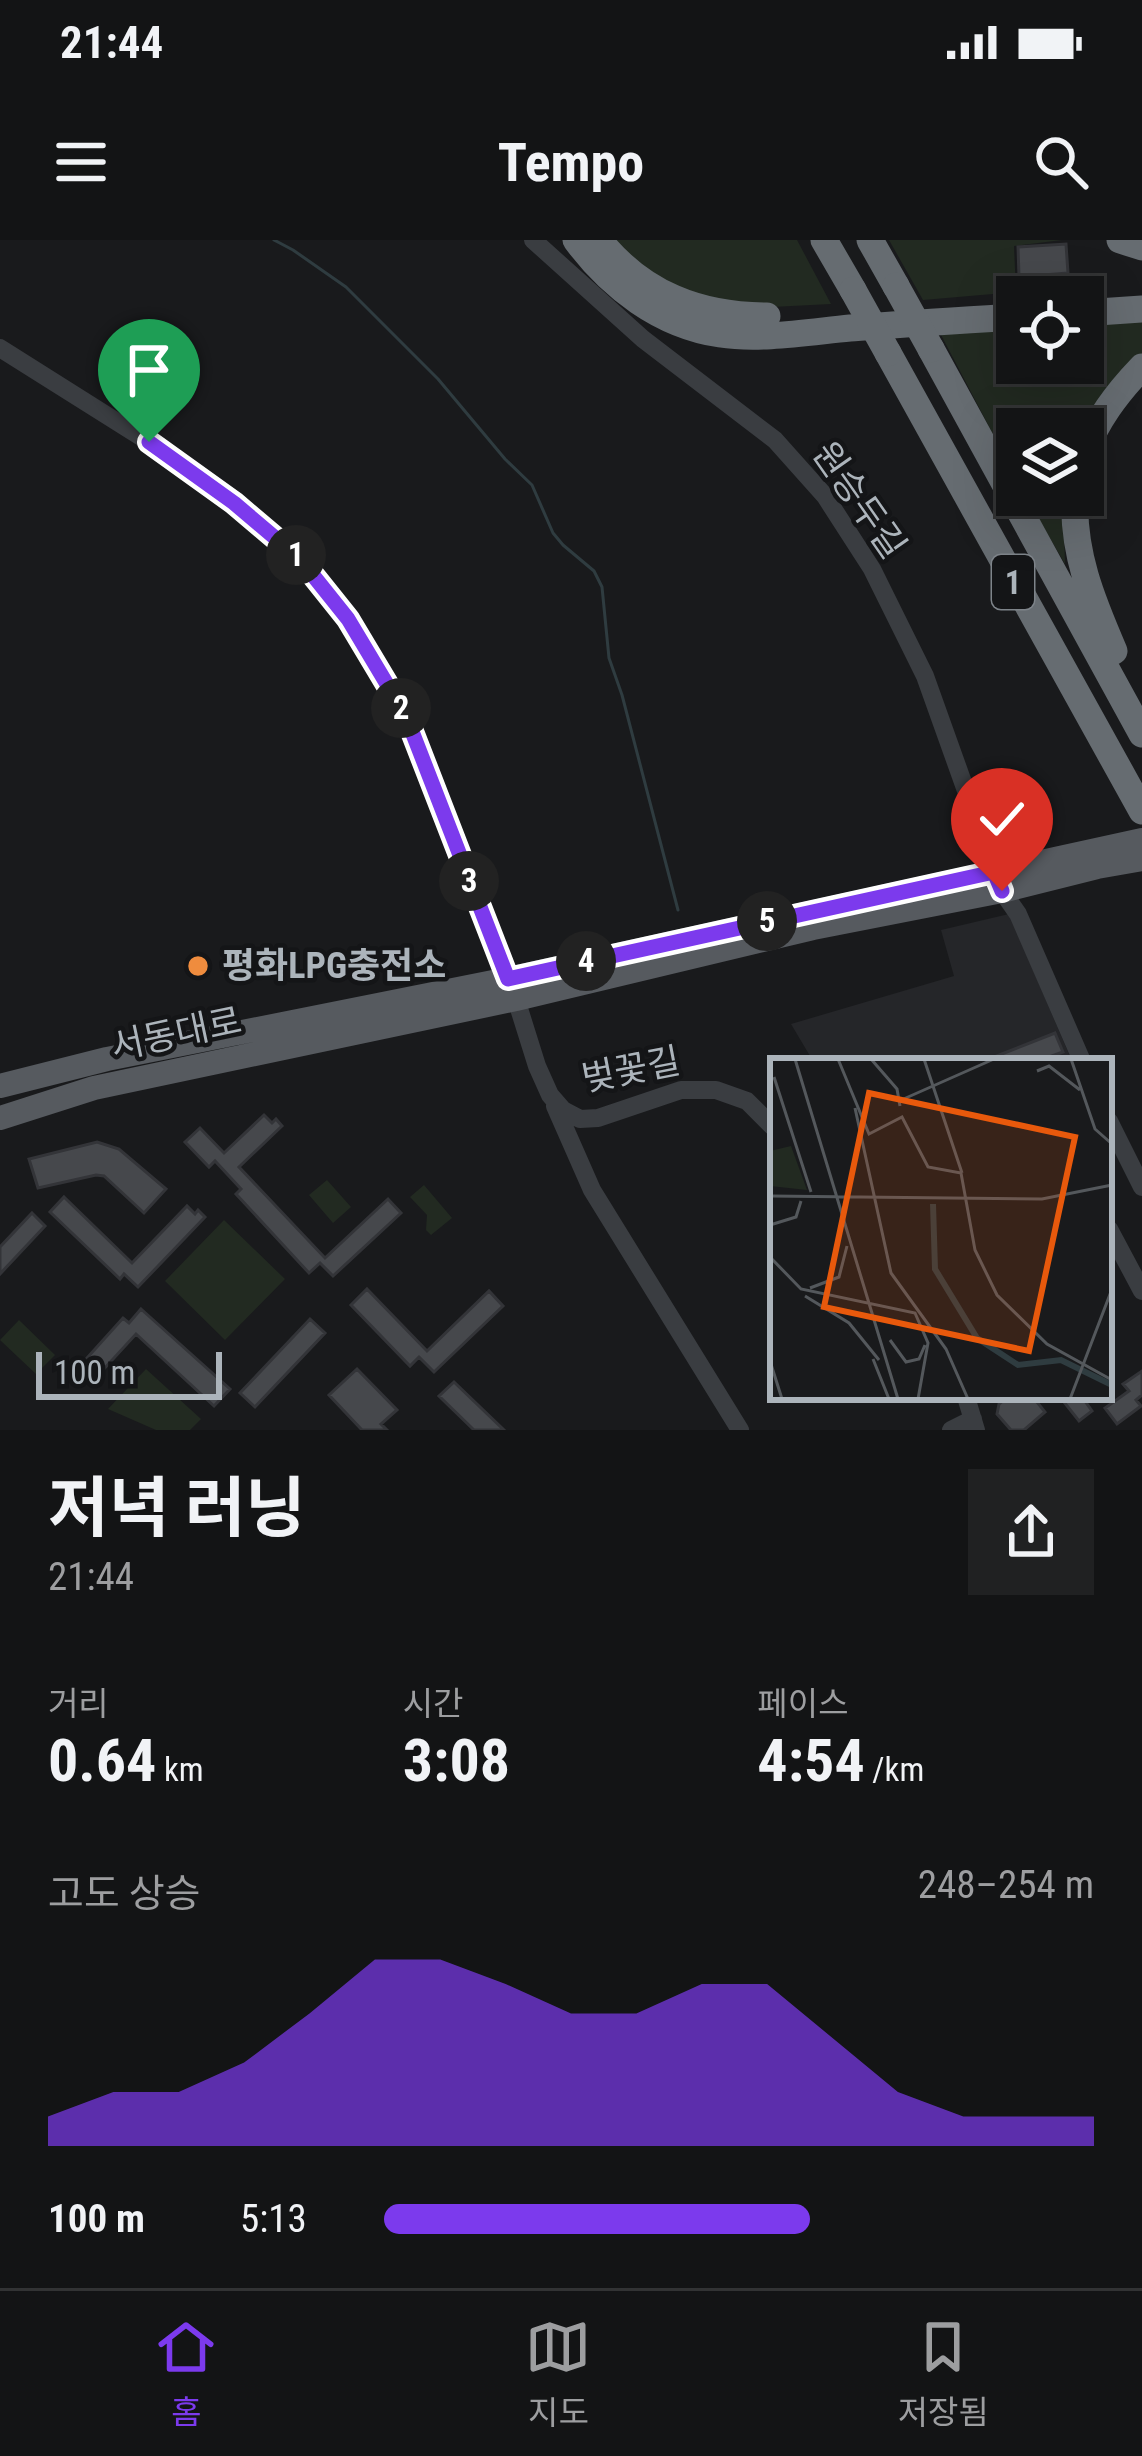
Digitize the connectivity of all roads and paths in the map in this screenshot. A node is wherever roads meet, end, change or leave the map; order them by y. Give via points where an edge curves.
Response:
1 (533, 240) edge
2 (576, 240) edge
3 (599, 240) edge
4 (824, 240) edge
5 (870, 240) edge
6 (1120, 240) edge
7 (1142, 247) edge
8 (1142, 296) edge
9 (1104, 299) edge
10 (996, 304) edge
11 (1142, 309) edge
12 (1104, 312) edge
13 (996, 318) edge
14 (0, 348) edge
15 (1142, 368) edge
16 (1104, 411) edge
17 (1074, 516) edge
18 (1142, 716) edge
19 (1142, 734) edge
20 (1142, 810) edge
21 (1142, 840) edge
22 (1142, 859) edge
23 (998, 882) junction
24 (512, 989) junction
25 (1081, 1058) edge
26 (0, 1086) edge
27 (550, 1095) junction
28 (0, 1118) edge
29 (770, 1124) edge
30 (1112, 1126) edge
31 (1142, 1187) edge
32 (1112, 1235) edge
33 (1142, 1291) edge
34 (974, 1425) edge
35 (740, 1430) edge
36 (951, 1430) edge

1 - 23 street, 원승두길 via 643,339 775,440 825,496 926,676
2 - 13 highway via 651,310 722,334
3 - 10 highway via 651,288 723,315
4 - 20 highway, 1, bridge
5 - 19 highway, 1, bridge
6 - 7 highway
8 - 9 highway
11 - 12 highway
14 - 24 street via 200,479 284,545 348,619 406,716
15 - 16 highway
17 - 18 highway via 1082,570
21 - 23 main road, 서동대로
22 - 23 main road, 서동대로
23 - 24 main road, 서동대로
23 - 25 street
24 - 26 main road, 서동대로
24 - 27 street, 벚꽃길
24 - 28 main road, 서동대로 via 94,1088
27 - 29 street, 벚꽃길 via 580,1119 681,1090 716,1090 747,1102
27 - 35 street via 592,1190
30 - 31 street
32 - 33 street
34 - 36 street

